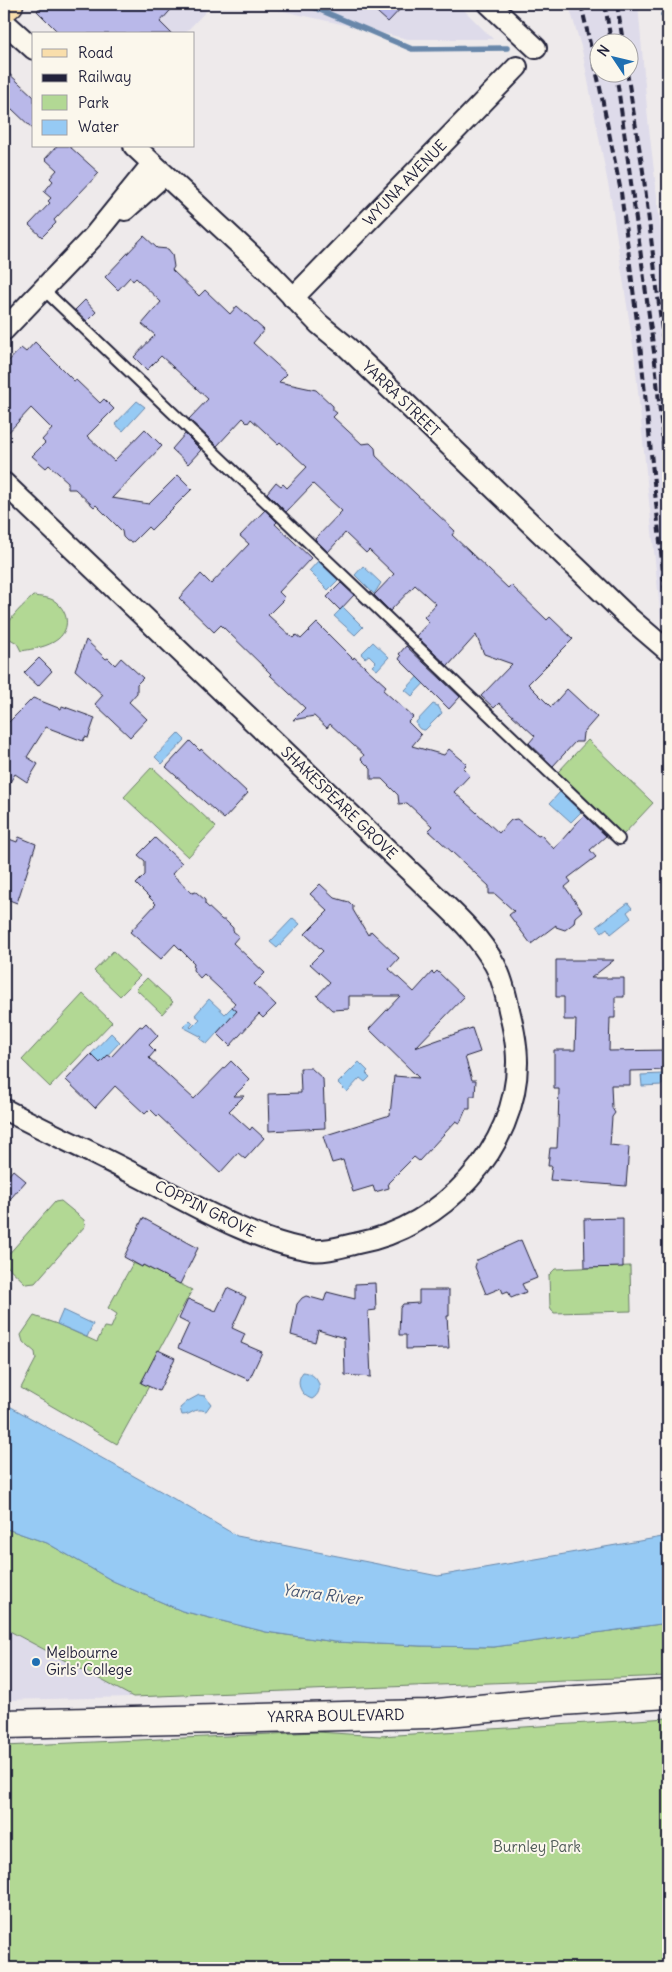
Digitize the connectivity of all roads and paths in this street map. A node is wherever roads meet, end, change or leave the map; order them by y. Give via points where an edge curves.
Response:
1 (8, 4) edge
2 (489, 4) edge
3 (4, 8) edge
4 (4, 22) edge
5 (32, 47) edge
6 (536, 48) dead end
7 (517, 67) dead end
8 (136, 148) edge
9 (158, 170) junction
10 (42, 289) junction
11 (293, 298) junction
12 (4, 330) edge
13 (4, 482) edge
14 (666, 648) edge
15 (619, 839) dead end
16 (4, 1109) edge
17 (463, 1185) joint
18 (668, 1694) edge
19 (4, 1724) edge

1 - 3 main road
2 - 6 street
4 - 5 street
7 - 11 street, WYUNA AVENUE
8 - 9 street, YARRA STREET
9 - 10 street
9 - 11 street, YARRA STREET
10 - 12 street
10 - 15 lane
11 - 14 street, YARRA STREET via 626,615
13 - 17 street, SHAKESPEARE GROVE via 416,878 479,941 495,965 513,1026 518,1061 515,1082 498,1136 487,1156
16 - 17 street, COPPIN GROVE via 230,1223 313,1250 373,1241 388,1235 422,1219
18 - 19 main road, YARRA BOULEVARD via 428,1714

